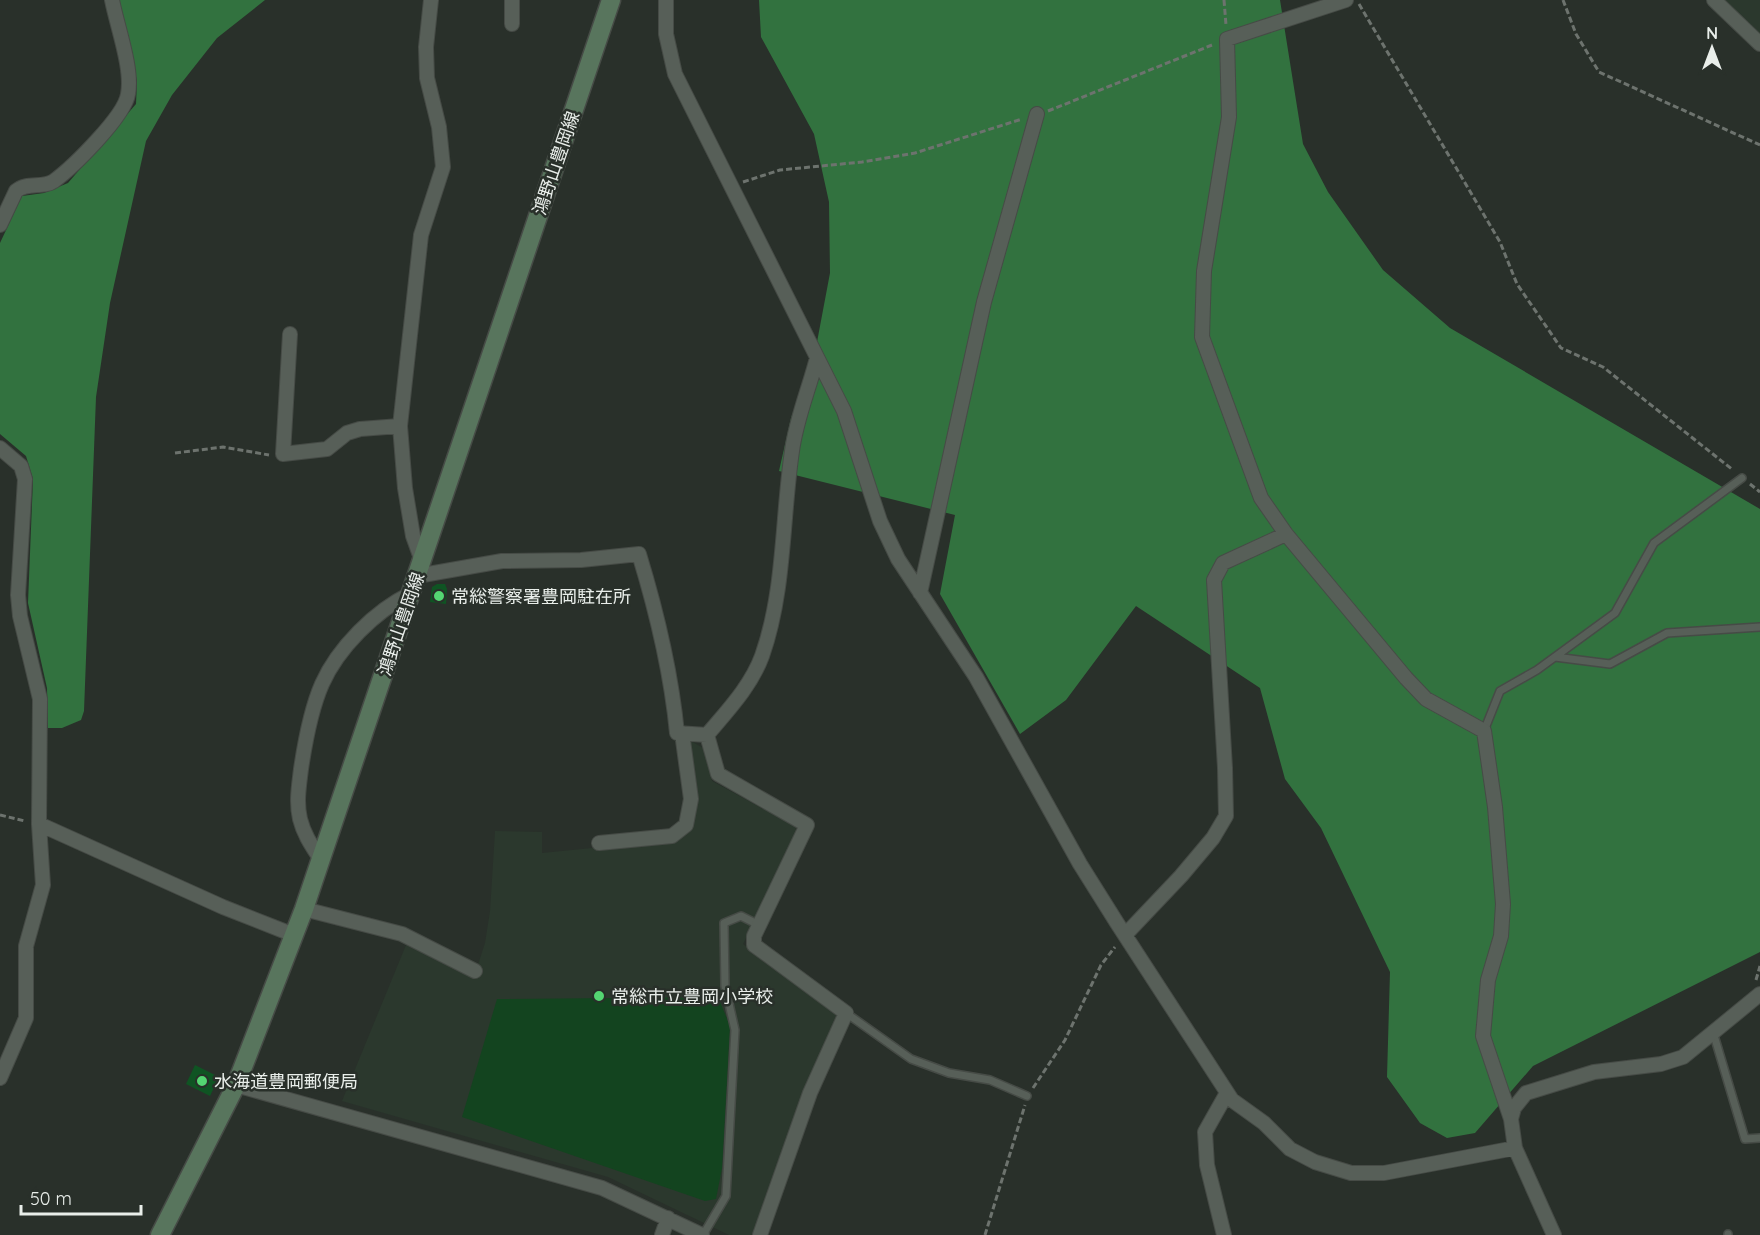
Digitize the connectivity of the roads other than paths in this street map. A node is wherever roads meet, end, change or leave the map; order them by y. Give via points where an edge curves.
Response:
1 (112, 0) edge
2 (431, 0) edge
3 (512, 0) edge
4 (611, 0) edge
5 (666, 0) edge
6 (1346, 0) edge
7 (1714, 0) edge
8 (512, 24) dead end
9 (1760, 44) edge
10 (1037, 114) road end
11 (0, 225) edge
12 (290, 334) dead end
13 (818, 358) junction
14 (400, 426) junction
15 (0, 448) edge
16 (1742, 478) road end
17 (1286, 534) junction
18 (419, 569) junction
19 (921, 593) junction
20 (411, 594) junction
21 (1760, 627) edge
22 (1555, 657) junction
23 (1484, 731) junction
24 (682, 733) junction
25 (708, 735) junction
26 (39, 824) junction
27 (599, 843) dead end
28 (321, 860) junction
29 (304, 909) junction
30 (759, 925) junction
31 (294, 935) junction
32 (1125, 935) junction
33 (475, 971) dead end
34 (1760, 994) edge
35 (846, 1013) junction
36 (1713, 1032) junction
37 (0, 1078) edge
38 (236, 1085) junction
39 (1227, 1093) junction
40 (1027, 1096) road end
41 (1511, 1119) junction
42 (1760, 1138) edge
43 (1515, 1148) junction
44 (668, 1218) junction
45 (1553, 1234) edge
46 (160, 1235) edge
47 (662, 1235) edge
48 (702, 1235) edge
49 (760, 1235) edge
50 (1224, 1235) edge

1 - 11 street via 129,82 125,105 52,183 21,187
2 - 14 street via 427,78 440,127 443,167 421,235
3 - 8 street
4 - 18 main road, 鴻野山豊岡線
5 - 13 street via 666,34 675,74
6 - 17 street via 1227,39 1229,117 1204,271 1202,337 1261,498
7 - 9 street
10 - 19 street via 984,302
12 - 14 street via 283,454 327,449 347,433 360,429
13 - 19 street via 844,411 880,521 898,559
13 - 25 street via 792,449 780,563 761,656 746,688
14 - 18 street
15 - 26 street via 21,466 24,479 18,595 40,699
16 - 22 lane via 1654,543 1615,613
17 - 23 street via 1426,699
17 - 32 street via 1223,563 1214,580 1226,816 1200,854
18 - 20 main road, 鴻野山豊岡線
18 - 24 street via 639,554 658,616 672,683 677,733
19 - 32 street via 976,677 1080,864
20 - 28 main road, 鴻野山豊岡線
20 - 28 street via 388,605 361,632 332,665 321,686 297,801 305,836
21 - 22 lane via 1667,633 1610,664
22 - 23 lane via 1500,691
23 - 41 street via 1503,904 1501,936 1488,980 1483,1036
24 - 25 street
24 - 27 street via 692,799 686,825 672,836
25 - 30 street via 718,774 807,825
26 - 31 street
26 - 37 street via 43,885 26,946 26,1018
28 - 29 main road, 鴻野山豊岡線
29 - 31 main road, 鴻野山豊岡線
29 - 33 street via 402,934
30 - 35 street via 754,945
30 - 48 lane via 741,916 724,923 725,986 735,1030 726,1196
31 - 38 main road, 鴻野山豊岡線
32 - 39 street
34 - 36 street
35 - 40 lane via 911,1059 949,1073 990,1080
35 - 49 street via 810,1093
36 - 41 street via 1683,1057 1661,1064 1594,1072 1526,1093
36 - 42 lane via 1745,1139
38 - 44 street via 602,1188
38 - 46 main road, 鴻野山豊岡線
39 - 43 street via 1290,1149 1351,1173 1384,1173
39 - 50 street via 1205,1132 1207,1165
41 - 43 street
43 - 45 street
44 - 47 street
44 - 48 street

